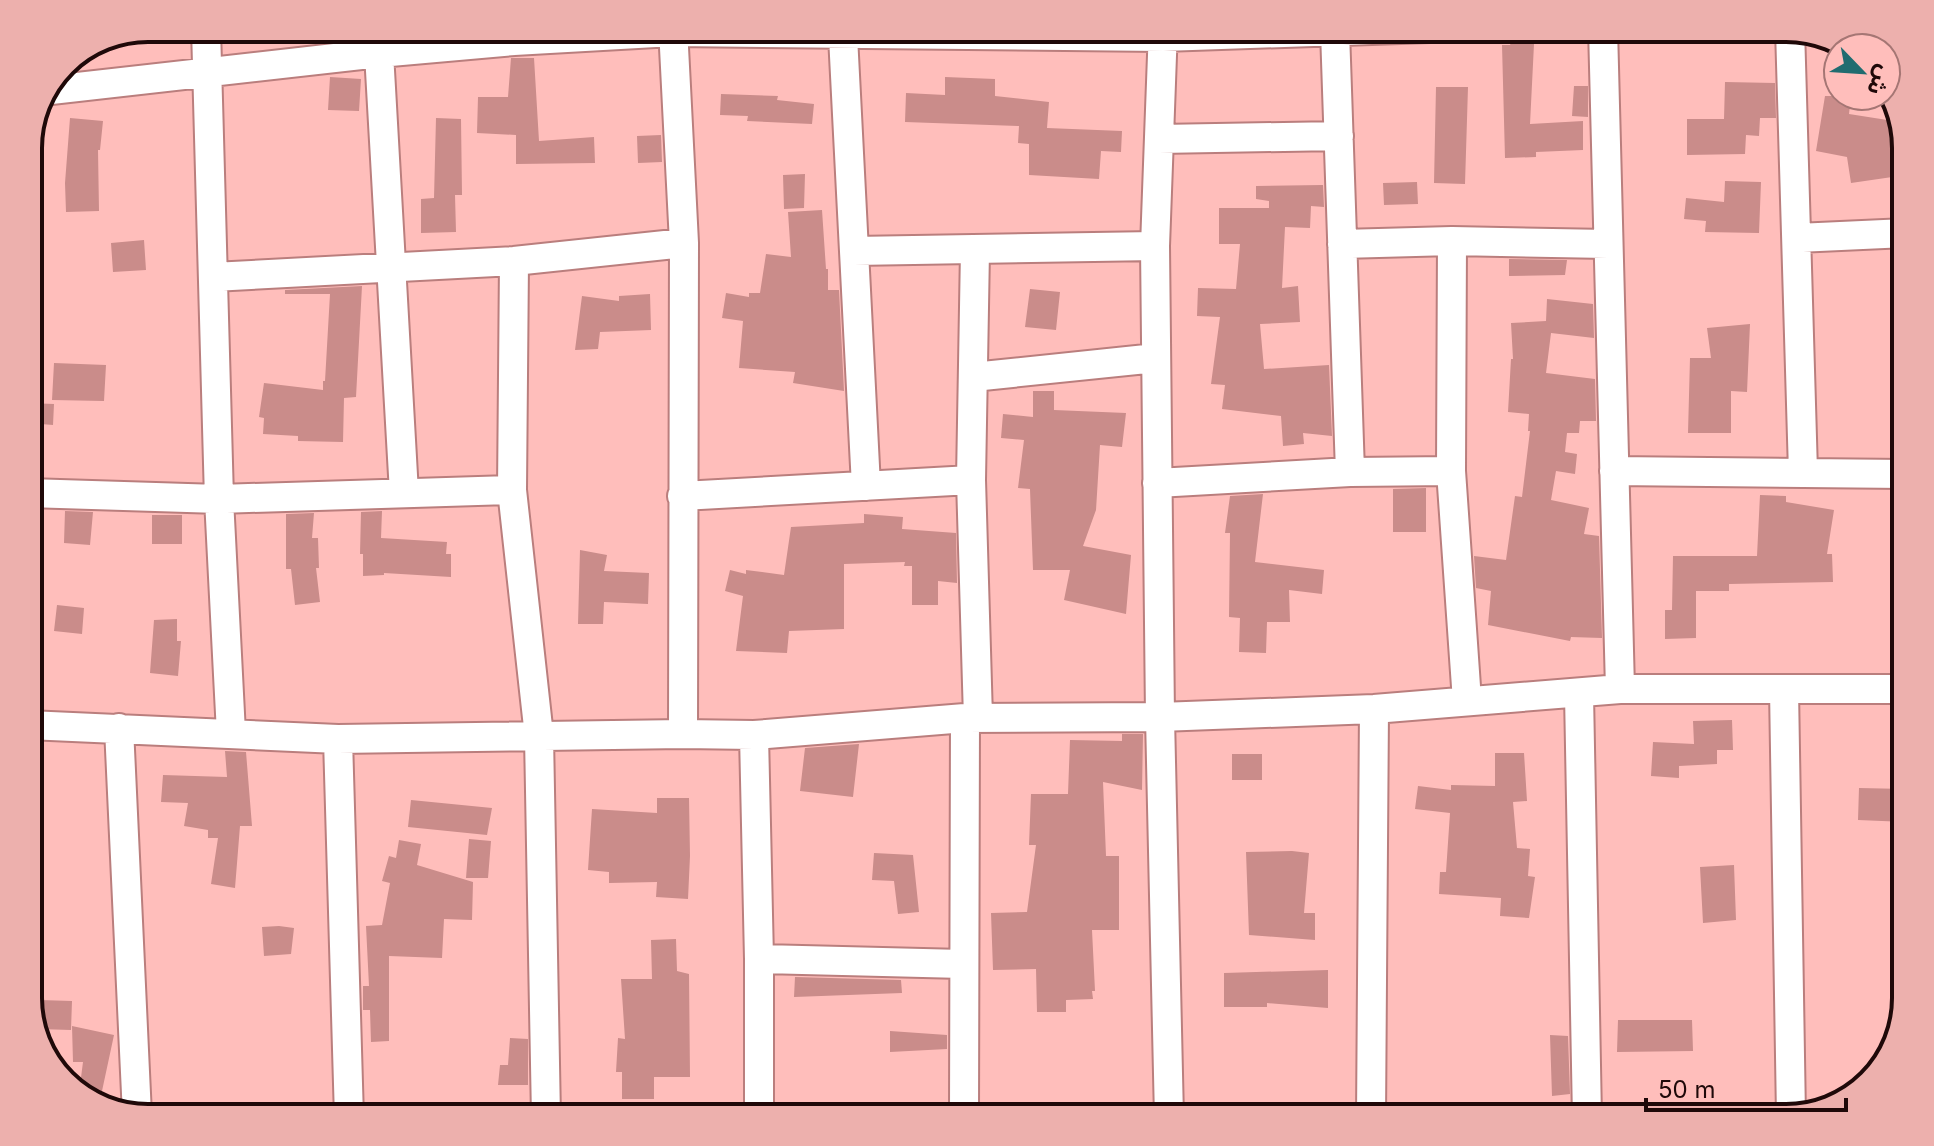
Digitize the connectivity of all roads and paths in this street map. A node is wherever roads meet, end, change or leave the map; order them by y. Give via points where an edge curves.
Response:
1 (207, 42) edge
2 (461, 42) edge
3 (674, 42) edge
4 (843, 42) edge
5 (1163, 42) edge
6 (1335, 42) edge
7 (1603, 42) edge
8 (1790, 42) edge
9 (379, 53) junction
10 (208, 73) junction
11 (60, 89) edge
12 (1339, 136) junction
13 (1159, 139) junction
14 (1892, 234) edge
15 (1797, 238) junction
16 (1452, 241) junction
17 (684, 243) junction
18 (1342, 244) junction
19 (1608, 244) junction
20 (1155, 246) junction
21 (975, 250) junction
22 (854, 251) junction
23 (514, 261) junction
24 (393, 267) junction
25 (213, 277) junction
26 (1156, 358) junction
27 (973, 377) junction
28 (1451, 471) junction
29 (1614, 471) junction
30 (1350, 472) junction
31 (1803, 472) junction
32 (1892, 474) edge
33 (971, 480) junction
34 (1157, 483) junction
35 (866, 486) junction
36 (512, 490) junction
37 (42, 493) edge
38 (404, 493) junction
39 (682, 496) junction
40 (219, 499) junction
41 (1620, 689) junction
42 (1784, 689) junction
43 (1892, 689) edge
44 (1579, 694) junction
45 (1467, 701) junction
46 (1374, 709) junction
47 (1160, 717) junction
48 (971, 718) junction
49 (42, 725) edge
50 (119, 728) junction
51 (231, 733) junction
52 (683, 734) junction
53 (754, 735) junction
54 (539, 736) junction
55 (338, 739) junction
56 (759, 959) junction
57 (963, 964) junction
58 (136, 1103) edge
59 (349, 1104) edge
60 (546, 1104) edge
61 (759, 1104) edge
62 (964, 1104) edge
63 (1169, 1104) edge
64 (1371, 1104) edge
65 (1587, 1104) edge
66 (1791, 1104) edge

1 - 10 street
2 - 9 street
3 - 17 street
4 - 22 street
5 - 13 street
6 - 12 street
7 - 19 street
8 - 15 street
9 - 10 street
9 - 24 street
10 - 11 street
10 - 25 street
12 - 13 street
12 - 18 street
13 - 20 street
14 - 15 street
15 - 31 street
16 - 18 street
16 - 19 street
16 - 28 street
17 - 23 street
17 - 39 street
18 - 30 street
19 - 29 street
20 - 21 street
20 - 26 street
21 - 22 street
21 - 27 street
22 - 35 street
23 - 24 street
23 - 36 street
24 - 25 street
24 - 38 street
25 - 40 street
26 - 27 street
26 - 34 street
27 - 33 street
28 - 30 street
28 - 45 street
29 - 31 street
29 - 41 street
30 - 34 street
31 - 32 street
33 - 35 street
33 - 48 street
34 - 47 street
35 - 39 street
36 - 38 street
36 - 54 street
37 - 40 street
38 - 40 street
39 - 52 street
40 - 51 street
41 - 42 street
41 - 44 street
42 - 43 street
42 - 66 street
44 - 45 street
44 - 65 street
45 - 46 street
46 - 47 street
46 - 64 street
47 - 48 street
47 - 63 street
48 - 53 street
48 - 57 street
49 - 50 street
50 - 51 street
50 - 58 street
51 - 55 street
52 - 53 street
52 - 54 street
53 - 56 street
54 - 55 street
54 - 60 street
55 - 59 street
56 - 57 street
56 - 61 street
57 - 62 street

